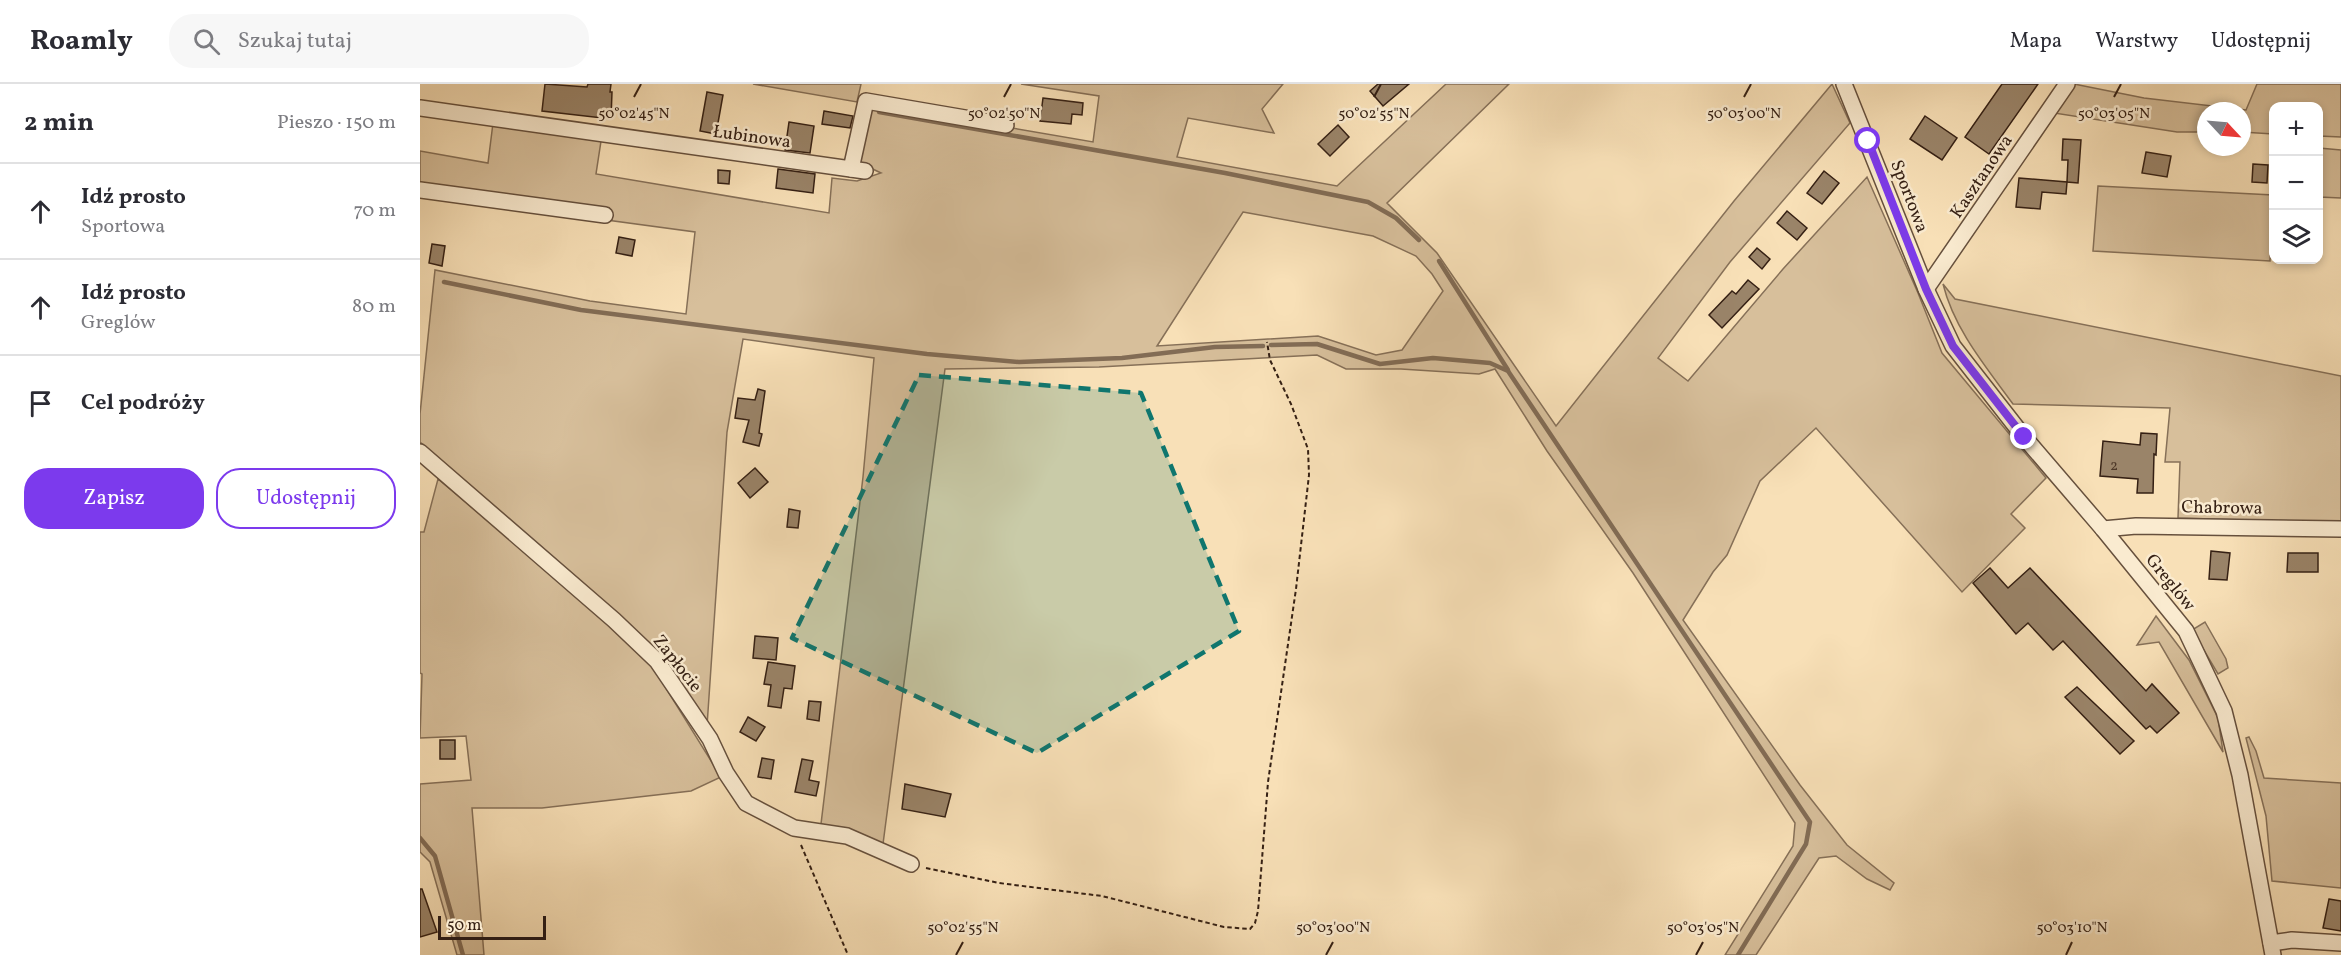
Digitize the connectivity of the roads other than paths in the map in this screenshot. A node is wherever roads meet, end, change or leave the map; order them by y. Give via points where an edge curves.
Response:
1 (1844, 84) edge
2 (2067, 84) edge
3 (420, 108) edge
4 (1006, 125) dead end
5 (420, 190) edge
6 (605, 215) dead end
7 (1926, 289) junction
8 (420, 452) edge
9 (2103, 529) junction
10 (2341, 529) edge
11 (911, 864) road end
12 (2341, 943) edge
13 (2272, 949) edge

1 - 7 street, Sportowa
2 - 7 street, Kasztanowa
3 - 4 street, Łubinowa via 858,170 866,101
5 - 6 street
7 - 9 street, Greglów via 1953,346
8 - 11 street, Zapłocie via 657,661 710,739 746,803 794,828 847,836
9 - 10 street, Chabrowa via 2136,525
9 - 13 street, Greglów via 2186,631 2224,711 2240,775
12 - 13 street via 2312,940

